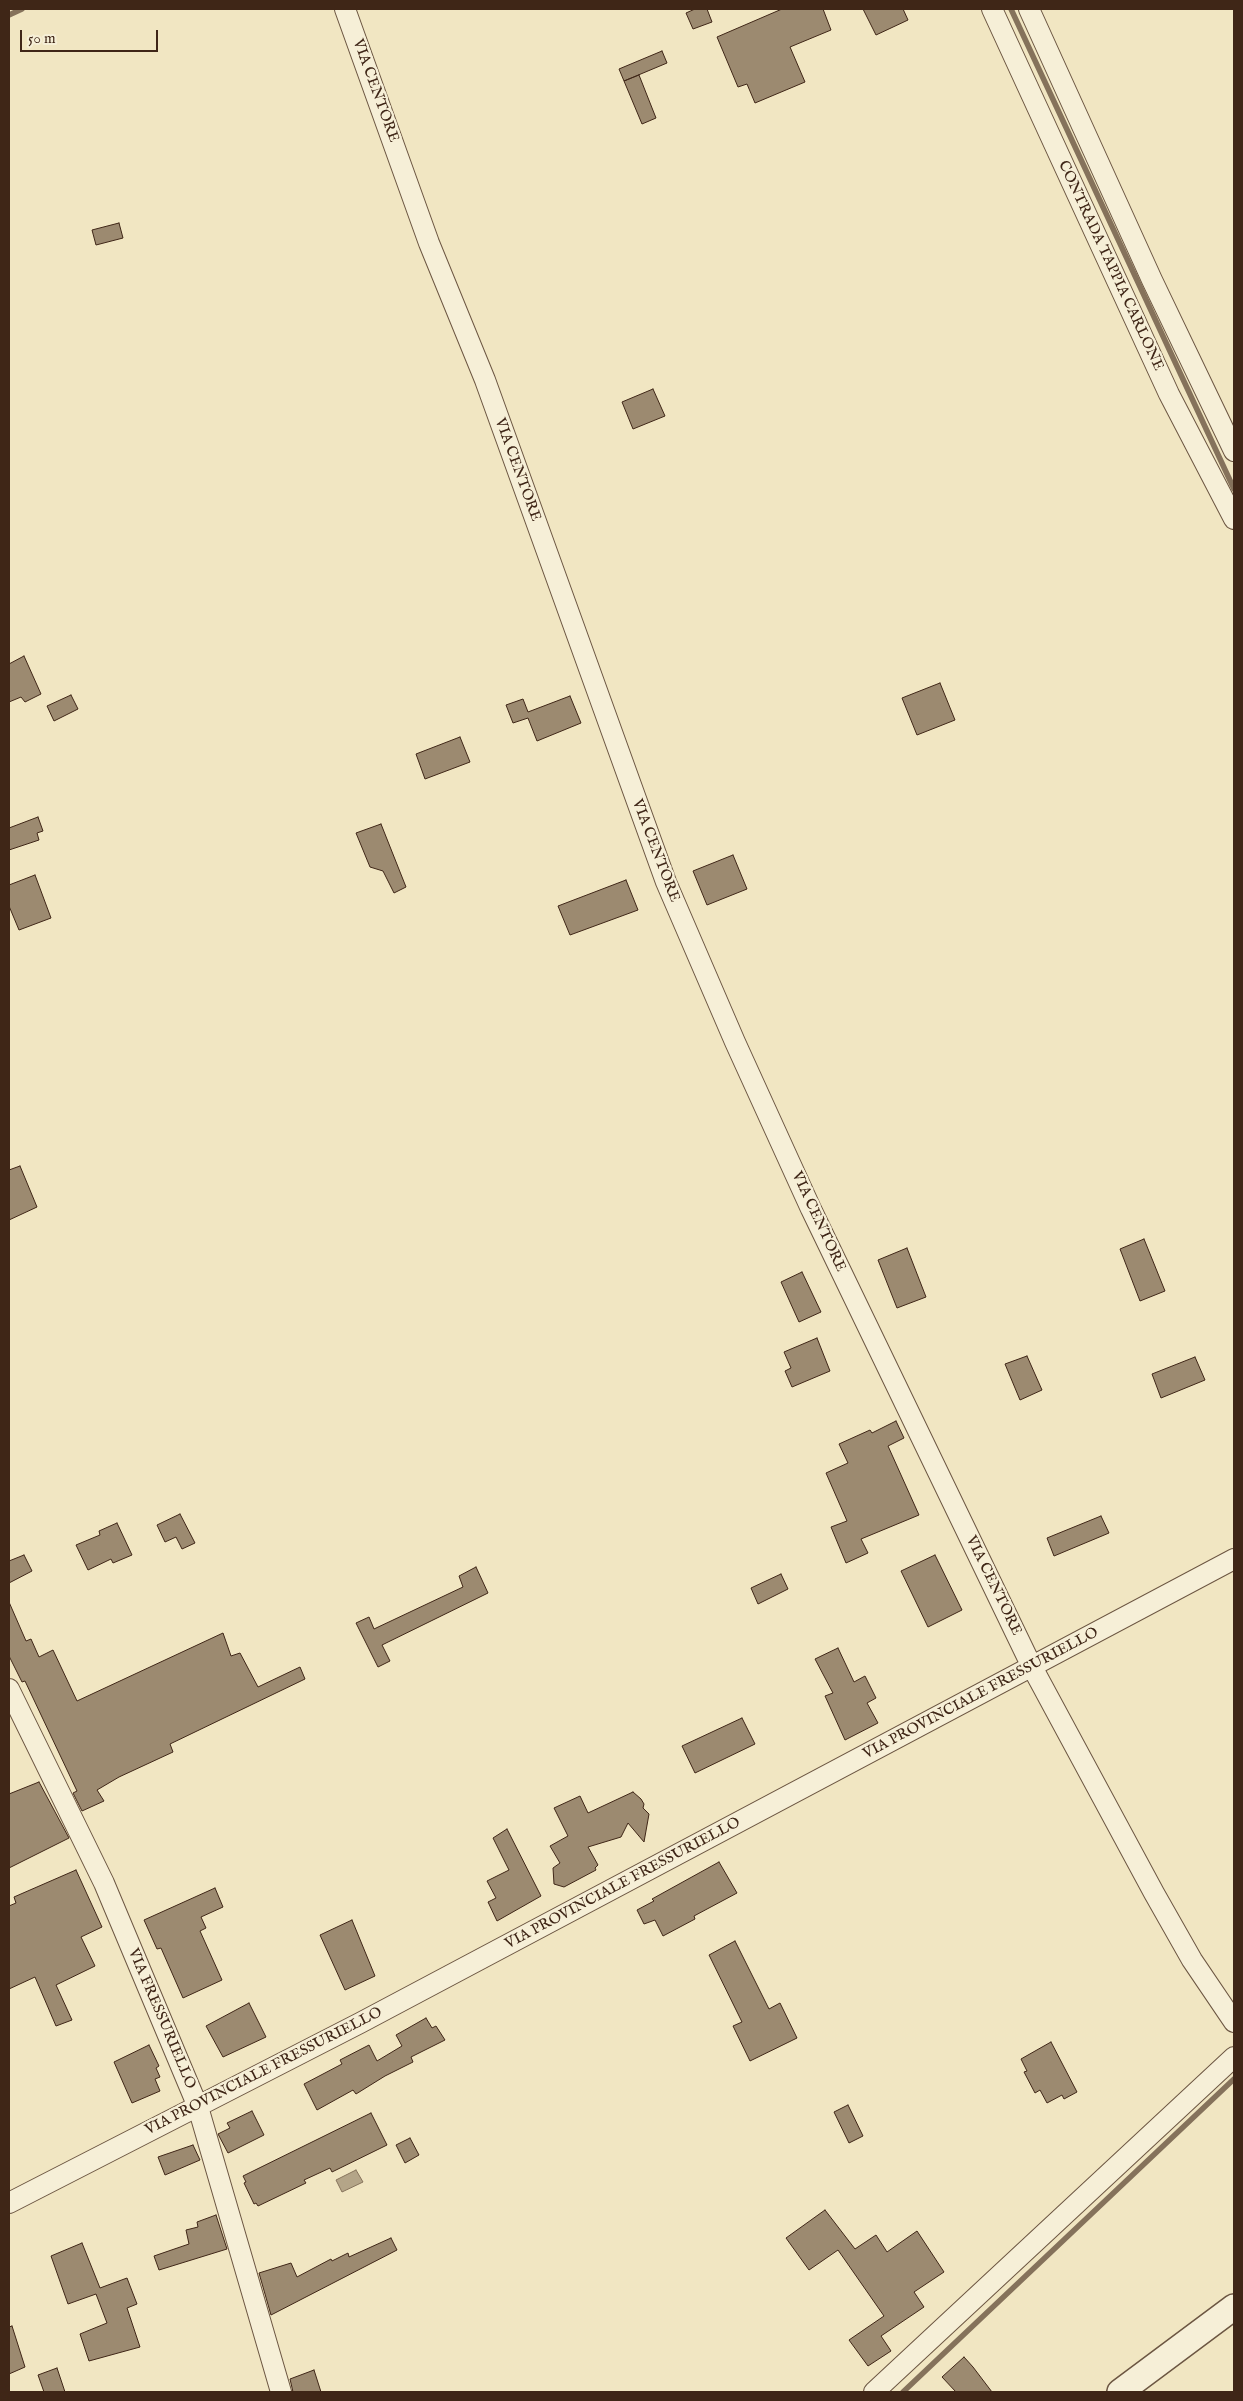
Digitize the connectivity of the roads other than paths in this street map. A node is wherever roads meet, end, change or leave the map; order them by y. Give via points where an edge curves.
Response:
1 (345, 9) edge
2 (992, 9) edge
3 (1029, 9) edge
4 (1234, 451) edge
5 (1234, 519) edge
6 (1234, 1560) edge
7 (1031, 1665) junction
8 (9, 1689) edge
9 (1234, 2022) edge
10 (1234, 2057) edge
11 (198, 2107) junction
12 (9, 2203) edge
13 (1234, 2307) edge
14 (281, 2392) edge
15 (874, 2392) edge
16 (1120, 2392) edge

1 - 7 street, VIA CENTORE via 429,242 485,380 666,882 811,1210
2 - 5 street, CONTRADA TAPPIA CARLONE via 1169,394
3 - 4 street
6 - 7 street, VIA PROVINCIALE FRESSURIELLO
7 - 9 street, VIA CENTORE via 1158,1902
7 - 11 street, VIA PROVINCIALE FRESSURIELLO via 862,1759
8 - 11 street, VIA FRESSURIELLO via 104,1883
10 - 15 street
11 - 12 street, VIA PROVINCIALE FRESSURIELLO
11 - 14 street, VIA FRESSURIELLO
13 - 16 street

